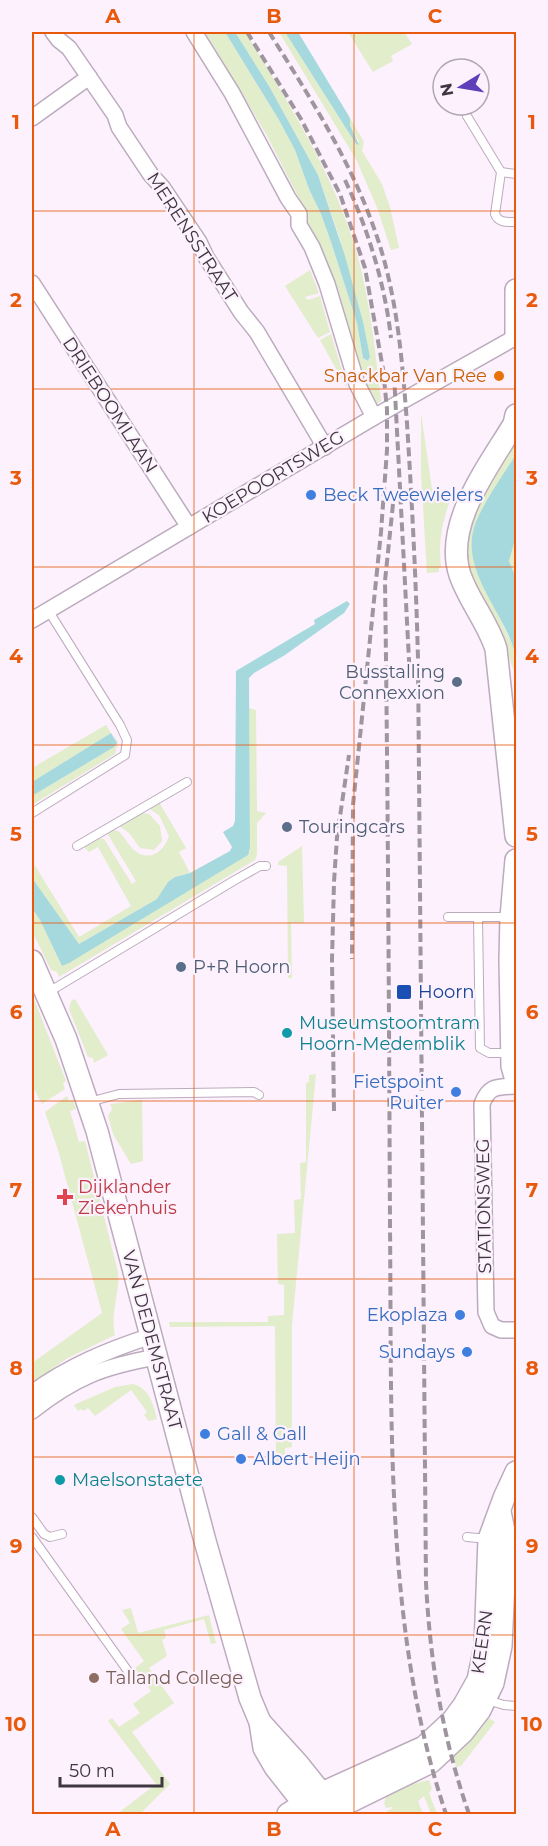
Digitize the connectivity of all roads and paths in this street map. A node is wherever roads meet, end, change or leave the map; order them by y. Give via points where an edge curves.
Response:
1 (53, 32) edge
2 (194, 32) edge
3 (89, 77) junction
4 (468, 117) edge
5 (32, 118) edge
6 (501, 172) junction
7 (516, 174) edge
8 (516, 222) edge
9 (32, 283) edge
10 (516, 290) edge
11 (516, 336) edge
12 (516, 416) edge
13 (374, 417) junction
14 (325, 447) junction
15 (189, 527) junction
16 (48, 610) junction
17 (32, 620) edge
18 (509, 700) edge
19 (187, 782) dead end
20 (32, 813) edge
21 (516, 836) edge
22 (77, 846) dead end
23 (516, 860) edge
24 (266, 866) dead end
25 (448, 917) dead end
26 (478, 917) junction
27 (511, 917) junction
28 (32, 961) edge
29 (47, 993) junction
30 (512, 1053) junction
31 (516, 1080) edge
32 (259, 1095) dead end
33 (88, 1102) junction
34 (516, 1330) edge
35 (151, 1335) junction
36 (156, 1357) junction
37 (32, 1392) edge
38 (32, 1411) edge
39 (516, 1472) edge
40 (500, 1512) junction
41 (32, 1516) edge
42 (62, 1534) dead end
43 (466, 1537) dead end
44 (32, 1538) edge
45 (489, 1539) junction
46 (130, 1674) dead end
47 (486, 1700) junction
48 (516, 1706) edge
49 (318, 1809) edge

1 - 3 street, MERENSSTRAAT
2 - 13 street via 295,207 327,284 357,384
3 - 5 street
3 - 14 street, MERENSSTRAAT via 257,332
4 - 6 lane
6 - 7 lane
6 - 8 lane via 495,214 499,221
9 - 15 street, DRIEBOOMLAAN
10 - 11 street
11 - 13 street, KOEPOORTSWEG
12 - 18 street via 461,516 456,539 460,575 492,637
13 - 14 street, KOEPOORTSWEG
14 - 15 street, KOEPOORTSWEG
15 - 16 street, KOEPOORTSWEG
16 - 17 street, KOEPOORTSWEG
16 - 20 lane via 120,725 128,746 125,755
18 - 21 street
19 - 22 lane
23 - 27 street
24 - 29 lane via 260,866
25 - 26 lane
26 - 27 lane
26 - 30 lane via 480,1048 489,1053
27 - 30 street
28 - 29 street, VAN DEDEMSTRAAT
29 - 33 street, VAN DEDEMSTRAAT
30 - 31 street
31 - 34 street, STATIONSWEG via 486,1093 482,1104 486,1312 492,1326
32 - 33 lane via 128,1094
33 - 35 street, VAN DEDEMSTRAAT
35 - 36 street, VAN DEDEMSTRAAT
35 - 37 street via 97,1355
36 - 38 street via 88,1375 57,1391
36 - 49 street, VAN DEDEMSTRAAT via 234,1645 260,1722 264,1748 275,1767
39 - 40 street, KEERN
40 - 45 street, KEERN
40 - 47 street, KEERN via 506,1540 506,1613
41 - 42 lane via 44,1534
43 - 45 lane
44 - 46 lane
45 - 49 street, KEERN via 485,1647 478,1680 464,1705 424,1746
47 - 48 lane
47 - 49 street, KEERN via 468,1727 430,1762

